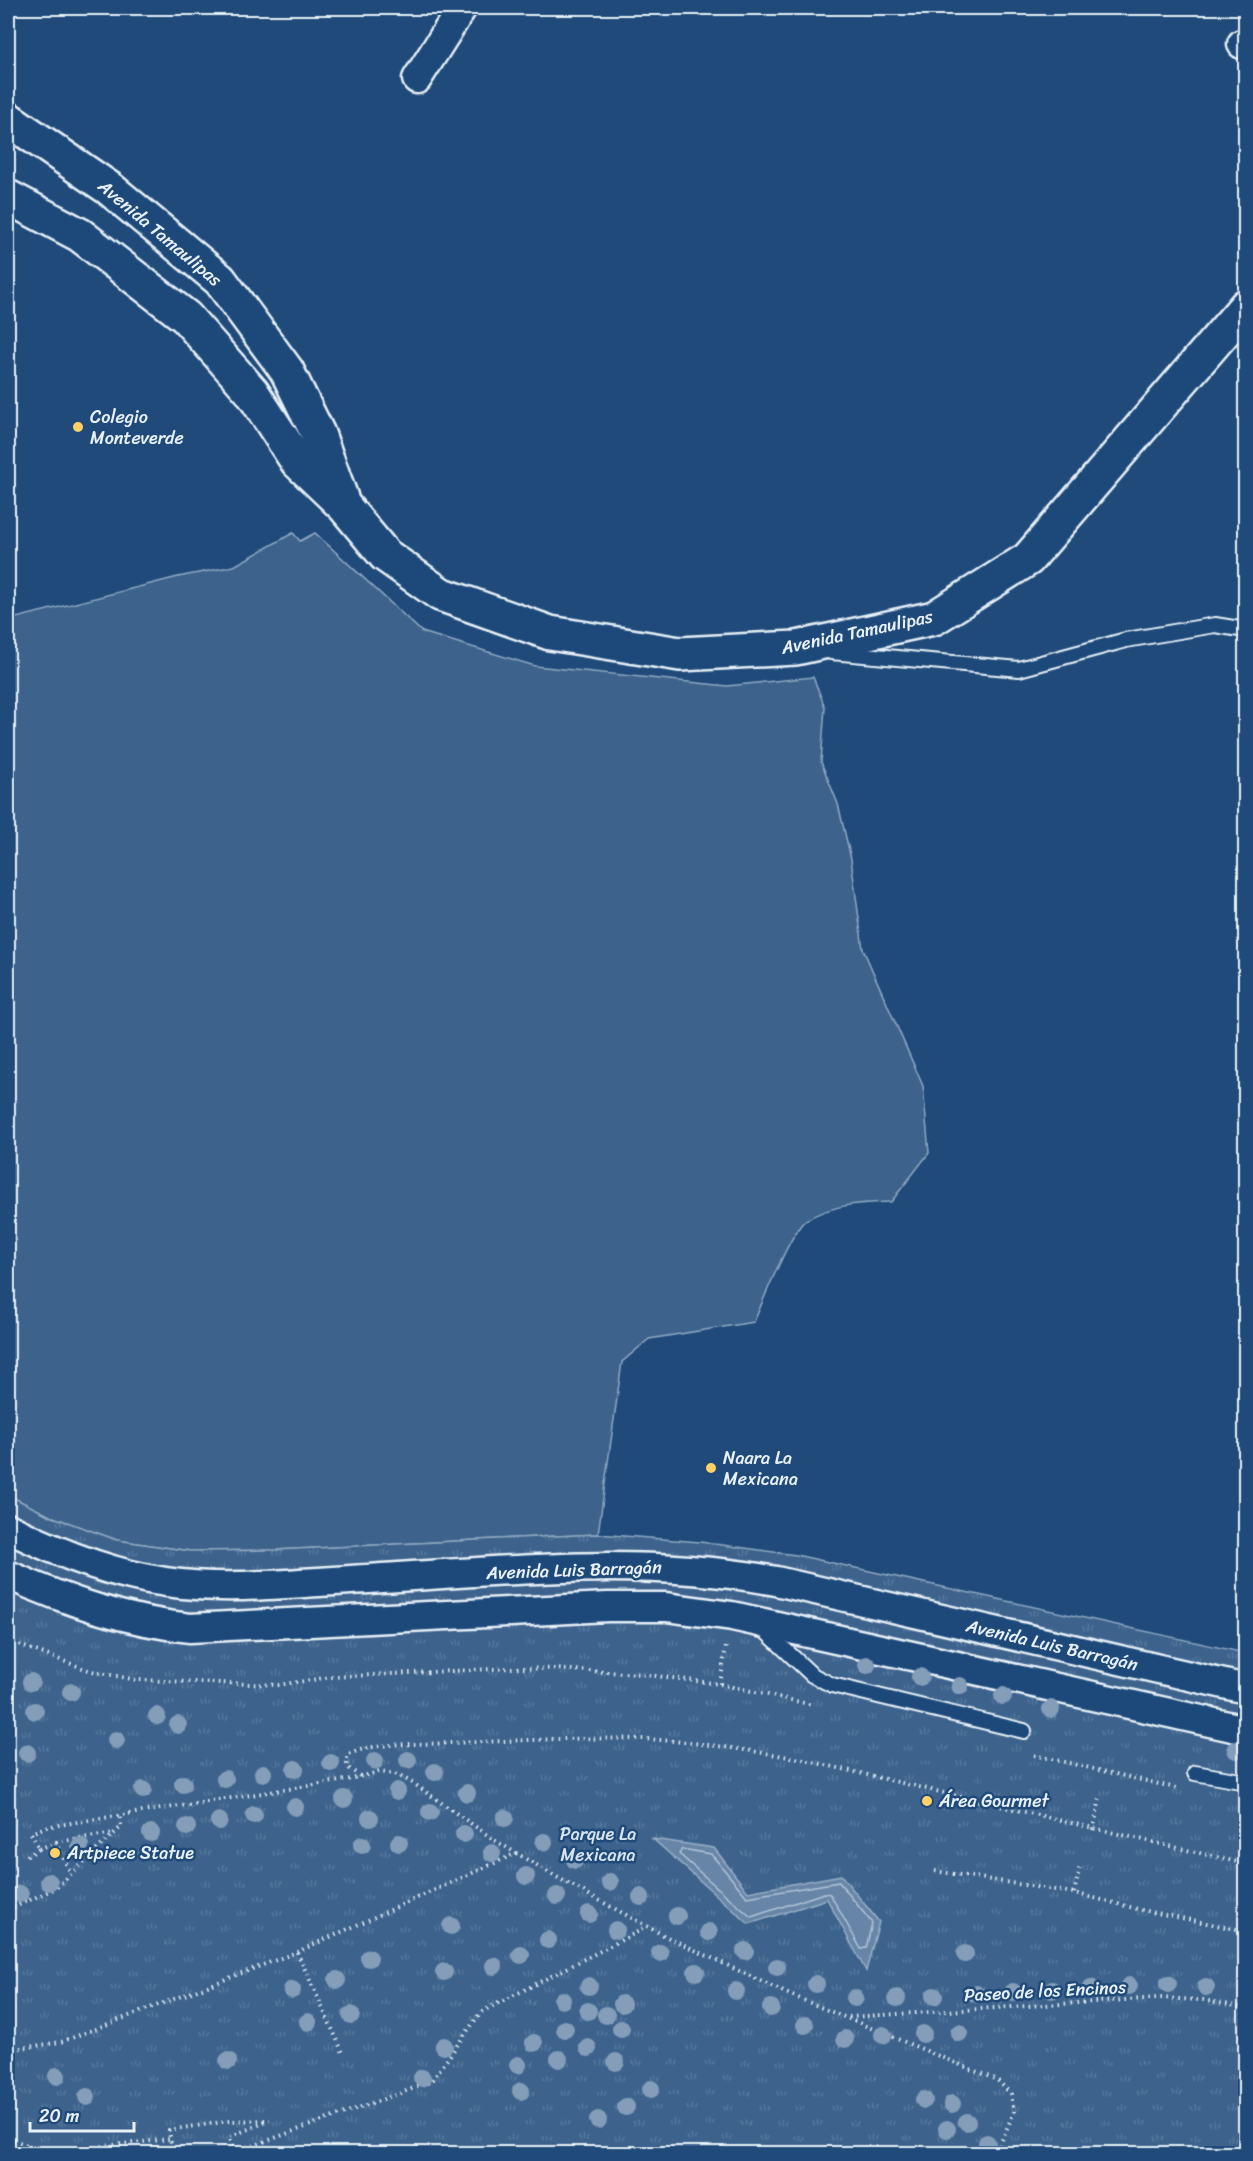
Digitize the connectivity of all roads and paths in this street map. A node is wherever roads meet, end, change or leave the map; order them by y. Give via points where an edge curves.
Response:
1 (462, 8) edge
2 (417, 79) dead end
3 (8, 119) edge
4 (8, 197) edge
5 (1245, 306) edge
6 (344, 506) junction
7 (1245, 630) edge
8 (796, 648) junction
9 (8, 1528) edge
10 (8, 1575) edge
11 (132, 1576) junction
12 (124, 1618) junction
13 (754, 1620) junction
14 (8, 1641) edge
15 (720, 1684) dead end
16 (1245, 1689) edge
17 (1245, 1730) edge
18 (1024, 1731) dead end
19 (1195, 1773) dead end
20 (360, 1776) junction
21 (1245, 1782) edge
22 (1101, 1795) dead end
23 (120, 1816) junction
24 (1093, 1830) junction
25 (115, 1833) junction
26 (56, 1842) junction
27 (39, 1849) junction
28 (517, 1854) junction
29 (27, 1856) dead end
30 (1245, 1864) edge
31 (1080, 1866) dead end
32 (935, 1870) dead end
33 (71, 1874) junction
34 (1074, 1893) junction
35 (8, 1910) edge
36 (647, 1926) junction
37 (1245, 1931) edge
38 (297, 1952) junction
39 (1245, 2008) edge
40 (846, 2017) junction
41 (8, 2050) edge
42 (344, 2055) dead end
43 (8, 2138) edge
44 (170, 2139) junction
45 (49, 2153) edge
46 (233, 2153) edge
47 (188, 2154) edge
48 (996, 2154) edge

1 - 2 street
3 - 6 street, Avenida Tamaulipas via 110,189 220,280 287,371 318,434
4 - 6 street, Avenida Tamaulipas via 80,236 186,318 252,392 297,461
5 - 8 street, Avenida Tamaulipas via 1028,559 934,618
6 - 8 street, Avenida Tamaulipas via 386,555 440,594 550,633 680,654
7 - 8 lane via 1215,625 1137,638 1019,669
9 - 11 street, Avenida Luis Barragán via 87,1563
10 - 12 street via 63,1600
11 - 12 street
11 - 16 street, Avenida Luis Barragán via 204,1587 615,1565 724,1571
12 - 13 street via 190,1628 227,1628 666,1607
13 - 17 street
13 - 18 lane via 796,1662 832,1684
14 - 15 path via 91,1671 137,1680 278,1685 332,1677 512,1668 641,1674
19 - 21 lane
20 - 23 path
20 - 24 path via 347,1767 347,1755 358,1749 555,1739 643,1739 795,1758
20 - 28 path via 395,1774
22 - 24 path
23 - 25 path via 121,1827
23 - 27 path via 46,1827 31,1833
24 - 30 path
25 - 26 path
25 - 33 path
26 - 27 path
26 - 33 path
27 - 29 path
28 - 36 path
28 - 38 path
31 - 34 path
32 - 34 path
33 - 35 path via 56,1888
34 - 37 path
36 - 40 path via 786,1993
36 - 46 path via 482,2012 432,2082
38 - 41 path via 61,2042
38 - 42 path
39 - 40 path, Paseo de los Encinos via 1203,2000 1159,1998
40 - 48 path via 997,2080 1011,2094 1014,2112
43 - 45 path
44 - 45 path
44 - 46 path via 169,2130 270,2120 229,2137
44 - 47 path via 172,2150

